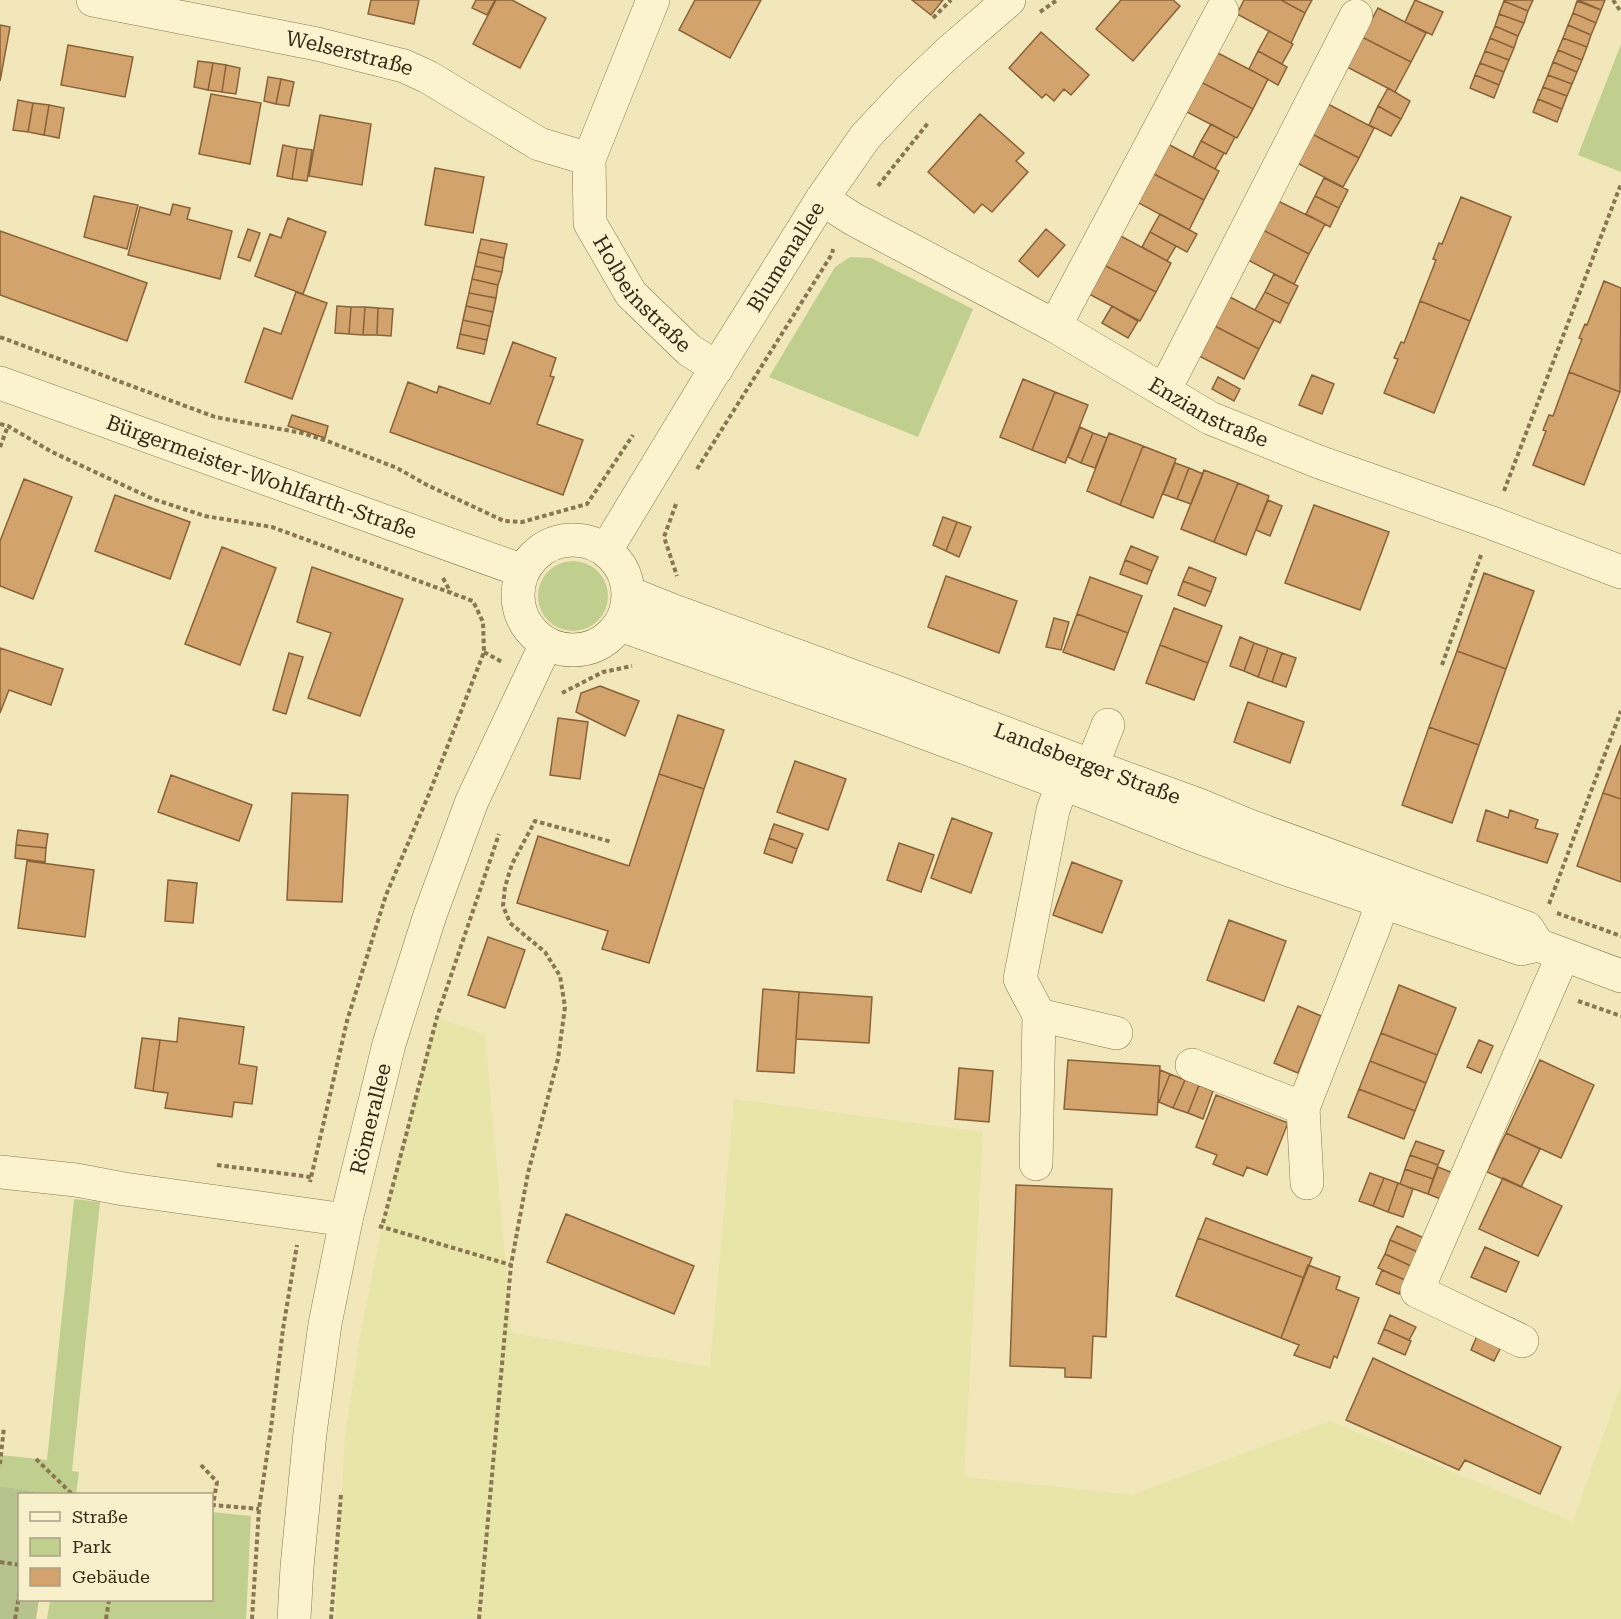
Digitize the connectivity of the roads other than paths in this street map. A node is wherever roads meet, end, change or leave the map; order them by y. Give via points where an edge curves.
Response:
1 (93, 0) edge
2 (653, 0) edge
3 (1009, 0) edge
4 (1222, 11) dead end
5 (1356, 16) dead end
6 (589, 159) junction
7 (822, 199) junction
8 (1056, 326) junction
9 (717, 368) junction
10 (0, 383) edge
11 (1164, 391) junction
12 (606, 550) junction
13 (523, 572) junction
14 (1621, 572) edge
15 (628, 593) junction
16 (620, 625) junction
17 (546, 644) junction
18 (1108, 725) dead end
19 (1077, 775) junction
20 (1387, 890) junction
21 (1550, 950) junction
22 (1621, 976) edge
23 (1039, 1015) junction
24 (1116, 1033) dead end
25 (1192, 1065) dead end
26 (1303, 1108) junction
27 (1036, 1164) dead end
28 (0, 1172) edge
29 (1307, 1183) dead end
30 (346, 1220) junction
31 (1522, 1341) dead end
32 (294, 1619) edge

1 - 6 street, Welserstraße via 317,44 404,66 539,144
2 - 6 street, Holbeinstraße
3 - 7 street, Blumenallee via 950,51 872,129
4 - 8 street
5 - 11 street
6 - 9 street, Holbeinstraße via 590,223 631,294 689,350
7 - 8 street, Enzianstraße
7 - 9 street, Blumenallee
8 - 11 street, Enzianstraße
9 - 12 street, Blumenallee
10 - 13 street, Bürgermeister-Wohlfarth-Straße
11 - 14 street, Enzianstraße via 1210,418 1319,462
12 - 13 street via 592,542 559,541 531,558
12 - 15 street via 625,576
13 - 17 street via 518,604 533,634
15 - 16 street
15 - 19 street, Landsberger Straße via 899,693
16 - 17 street via 595,646 562,650
16 - 19 street, Landsberger Straße via 887,719
17 - 30 street, Römerallee via 472,801 430,915 389,1044
18 - 19 street
19 - 20 street, Landsberger Straße via 1188,833
19 - 23 street via 1053,810 1020,979
20 - 21 street, Landsberger Straße via 1521,949
20 - 26 street
21 - 22 street, Landsberger Straße
21 - 31 street via 1417,1291
23 - 24 street
23 - 27 street
25 - 26 street
26 - 29 street
28 - 30 street
30 - 32 street, Römerallee via 325,1324 310,1433

